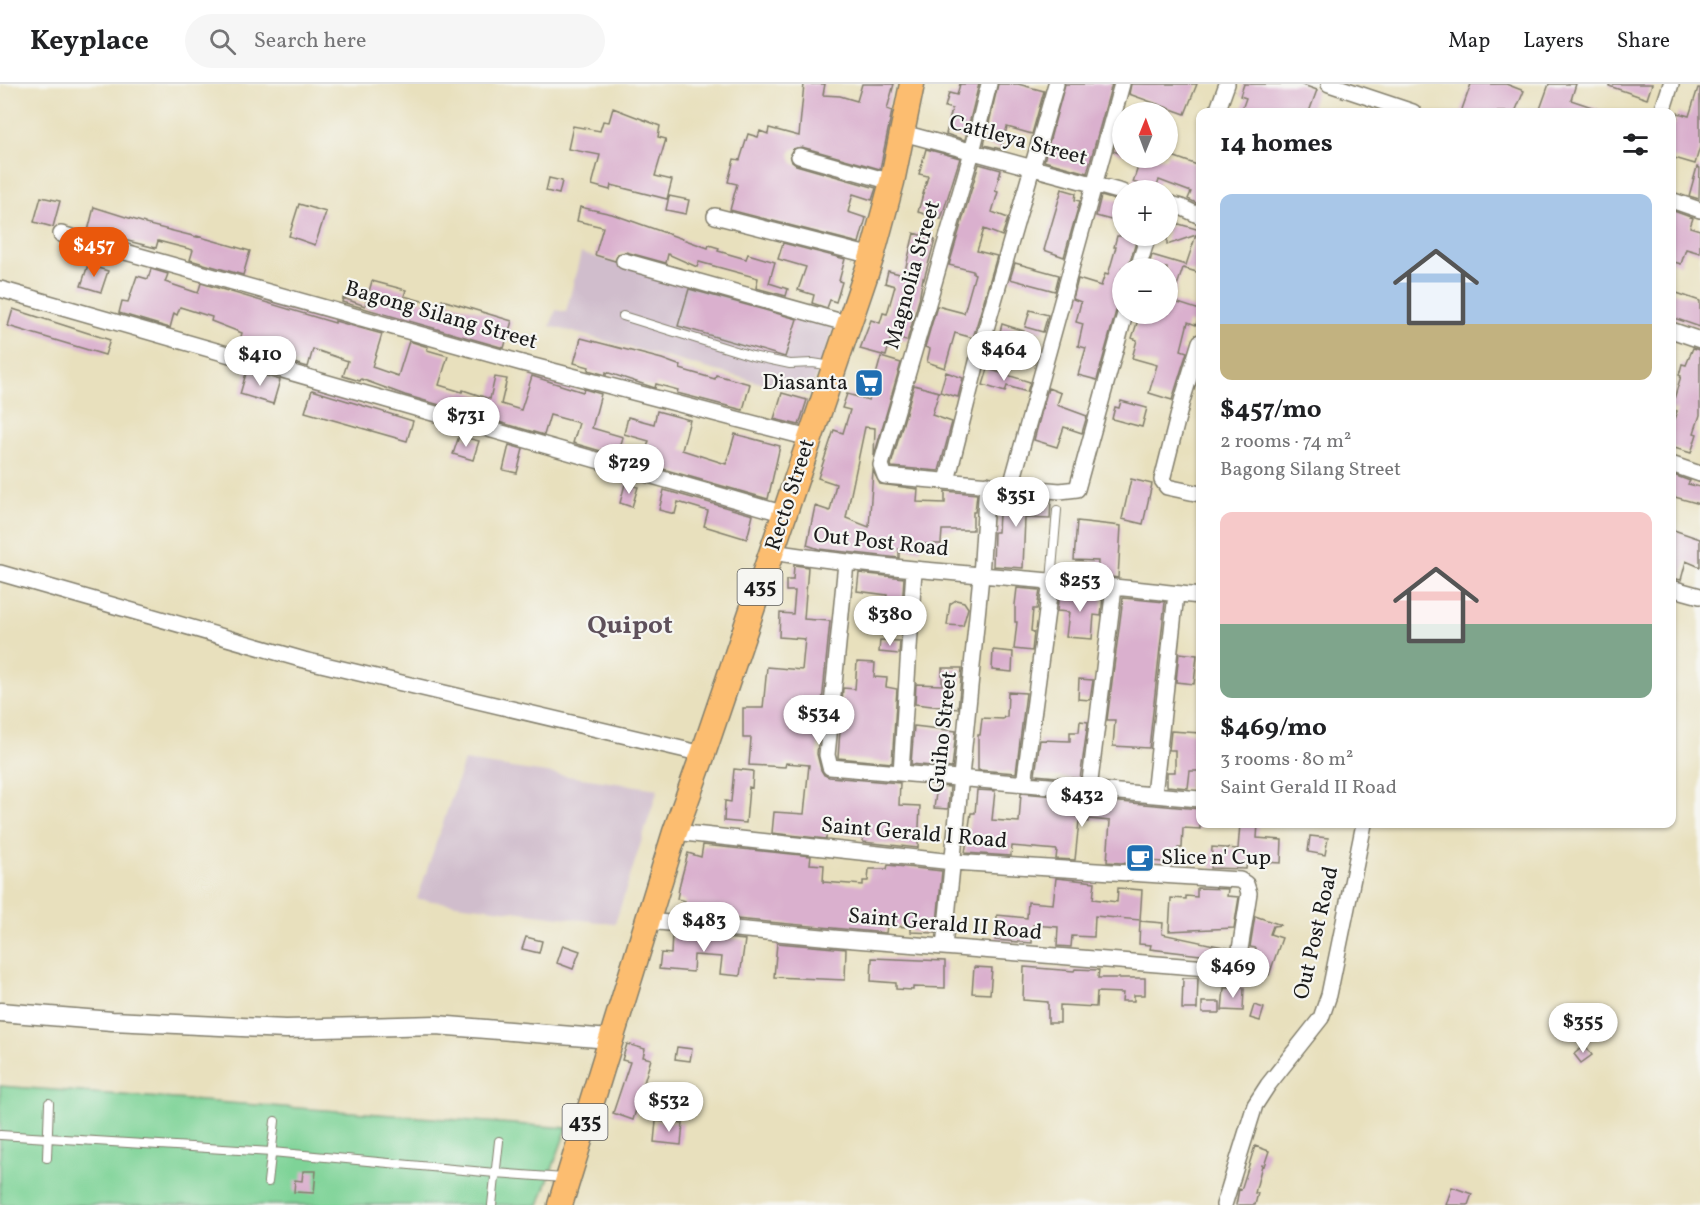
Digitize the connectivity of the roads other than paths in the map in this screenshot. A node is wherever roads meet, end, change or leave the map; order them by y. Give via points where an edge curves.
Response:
1 (912, 84) edge
2 (989, 84) edge
3 (1056, 84) edge
4 (1122, 84) edge
5 (1227, 84) edge
6 (1329, 84) edge
7 (1671, 84) edge
8 (1218, 108) edge
9 (1401, 108) edge
10 (1663, 108) edge
11 (903, 133) junction
12 (972, 152) junction
13 (799, 156) dead end
14 (1033, 168) junction
15 (892, 182) junction
16 (1096, 185) junction
17 (1112, 189) edge
18 (1676, 202) edge
19 (1178, 206) edge
20 (1700, 210) edge
21 (1196, 214) edge
22 (715, 216) dead end
23 (61, 234) dead end
24 (872, 256) junction
25 (624, 261) dead end
26 (0, 289) edge
27 (623, 316) dead end
28 (849, 324) junction
29 (1122, 324) edge
30 (1676, 332) edge
31 (1700, 340) edge
32 (1196, 355) edge
33 (834, 366) junction
34 (809, 438) junction
35 (1676, 466) edge
36 (1700, 474) edge
37 (947, 482) junction
38 (987, 484) junction
39 (1011, 486) junction
40 (1196, 493) edge
41 (1057, 510) dead end
42 (785, 514) junction
43 (772, 552) junction
44 (846, 563) junction
45 (914, 570) junction
46 (0, 573) edge
47 (981, 576) junction
48 (1051, 581) junction
49 (1114, 588) junction
50 (1676, 589) edge
51 (1176, 594) junction
52 (1196, 596) edge
53 (1700, 596) edge
54 (704, 754) junction
55 (902, 773) junction
56 (962, 778) junction
57 (1024, 784) junction
58 (1089, 789) junction
59 (1154, 795) junction
60 (1196, 799) edge
61 (1363, 828) edge
62 (675, 832) junction
63 (953, 862) junction
64 (647, 921) junction
65 (944, 947) junction
66 (1238, 962) joint
67 (0, 1012) edge
68 (610, 1039) junction
69 (49, 1103) dead end
70 (276, 1121) dead end
71 (0, 1135) edge
72 (48, 1138) junction
73 (499, 1141) dead end
74 (272, 1152) junction
75 (46, 1158) dead end
76 (495, 1173) junction
77 (568, 1178) junction
78 (268, 1182) dead end
79 (492, 1205) edge
80 (560, 1205) edge
81 (1224, 1205) edge

1 - 11 main road, Recto Street / 435
2 - 12 street, Magnolia Street
3 - 14 street
4 - 16 street
5 - 8 street
6 - 9 street
7 - 10 street
11 - 12 street, Cattleya Street
11 - 15 main road, Recto Street / 435
12 - 14 street, Cattleya Street
12 - 37 street, Magnolia Street via 881,465 885,476
13 - 15 street
14 - 16 street, Cattleya Street
14 - 37 street via 981,346
15 - 24 main road, Recto Street / 435
16 - 17 street, Cattleya Street
16 - 39 street
18 - 20 street
19 - 21 street
22 - 24 street
23 - 34 street, Bagong Silang Street via 522,363
24 - 28 main road, Recto Street / 435
25 - 28 street
26 - 42 street
27 - 33 lane via 752,356 790,364
28 - 33 main road, Recto Street / 435
29 - 39 street via 1077,489
30 - 31 street
32 - 40 street via 1162,480 1167,487
33 - 34 main road, Recto Street / 435
34 - 42 main road, Recto Street / 435
35 - 36 street
37 - 38 street
38 - 39 street
38 - 47 street, Guiho Street
41 - 48 lane
42 - 43 main road, Recto Street / 435
43 - 44 street, Out Post Road
43 - 54 main road, Recto Street / 435
44 - 45 street, Out Post Road
44 - 55 street via 830,767
45 - 47 street, Out Post Road
45 - 55 street
46 - 54 street via 304,660
47 - 48 street, Out Post Road
47 - 56 street, Guiho Street
48 - 49 street, Out Post Road
48 - 57 street
49 - 51 street, Out Post Road
49 - 58 street
50 - 53 street
51 - 52 street, Out Post Road
51 - 59 street
54 - 62 main road, Recto Street / 435
55 - 56 street
56 - 57 street
56 - 63 street, Guiho Street
57 - 58 street
58 - 59 street
59 - 60 street
61 - 81 street, Out Post Road via 1321,1018 1255,1105
62 - 63 street, Saint Gerald I Road
62 - 64 main road, Recto Street / 435
63 - 65 street, Guiho Street
63 - 66 street, Saint Gerald I Road via 1240,880 1249,893
64 - 65 street, Saint Gerald II Road
64 - 68 main road, Recto Street / 435
65 - 66 street, Saint Gerald II Road via 1220,969
67 - 68 street via 286,1029 436,1025
68 - 77 main road, 435
69 - 72 lane
70 - 74 lane
71 - 72 lane
72 - 74 lane
72 - 75 lane
73 - 76 lane
74 - 76 lane
74 - 78 lane
76 - 77 lane
76 - 79 lane
77 - 80 main road, 435

